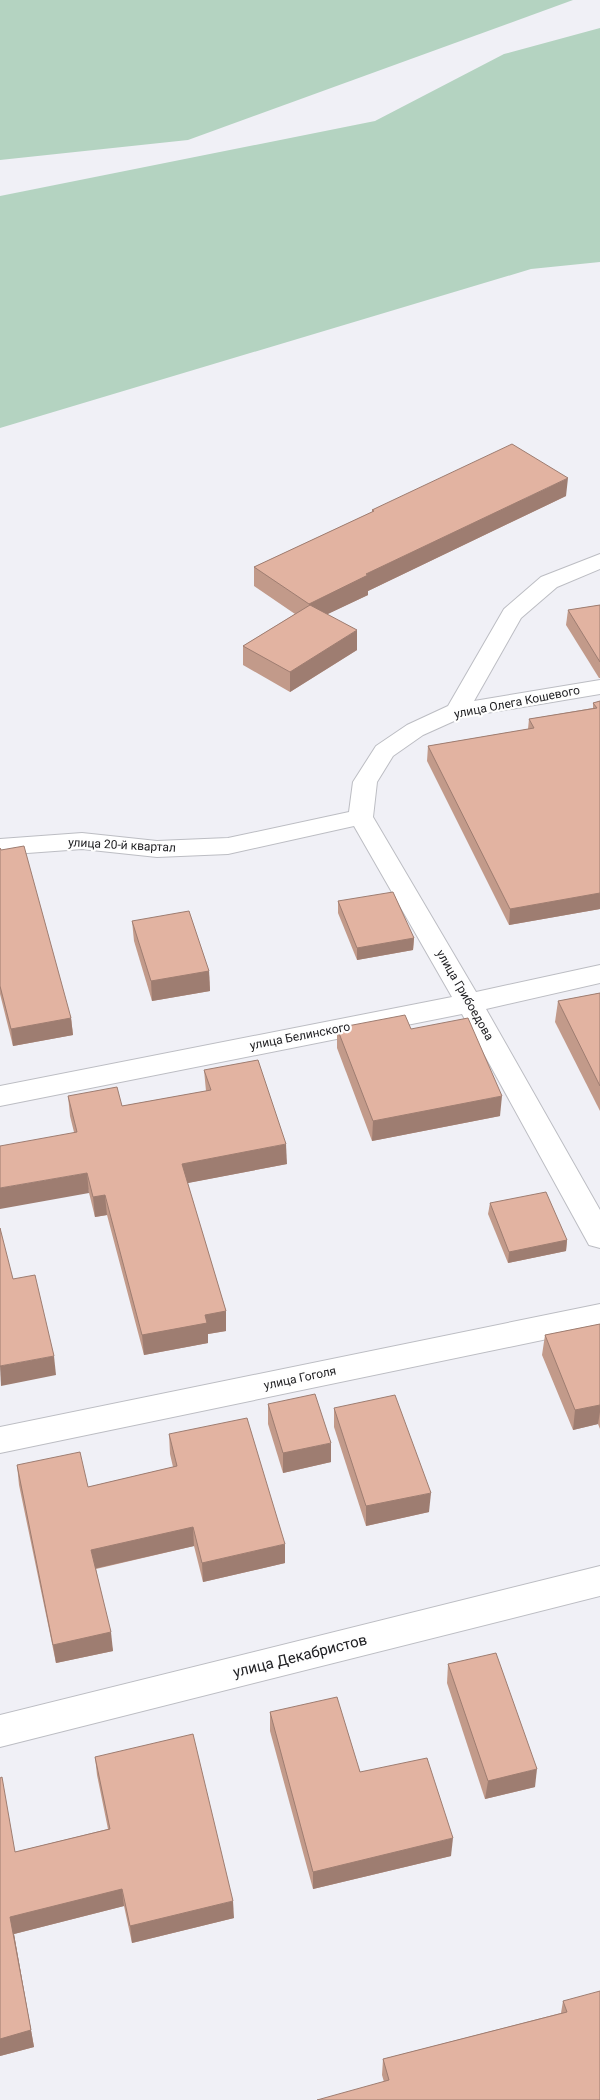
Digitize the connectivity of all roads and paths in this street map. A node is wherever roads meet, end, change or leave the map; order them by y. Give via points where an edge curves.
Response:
1 (600, 561) edge
2 (600, 687) edge
3 (457, 712) junction
4 (361, 817) junction
5 (0, 847) edge
6 (600, 974) edge
7 (470, 1002) junction
8 (0, 1096) edge
9 (600, 1237) edge
10 (600, 1316) edge
11 (0, 1440) edge
12 (600, 1581) edge
13 (0, 1731) edge

1 - 3 street via 550,582 512,614
2 - 3 street, улица Олега Кошевого
3 - 4 street, улица Олега Кошевого via 415,730 384,751 365,782
4 - 5 street, улица 20-й квартал via 228,846 157,849 82,840
4 - 7 street, улица Грибоедова
6 - 7 street, улица Белинского
7 - 8 street, улица Белинского
7 - 9 street, улица Грибоедова
10 - 11 street, улица Гоголя
12 - 13 street, улица Декабристов

